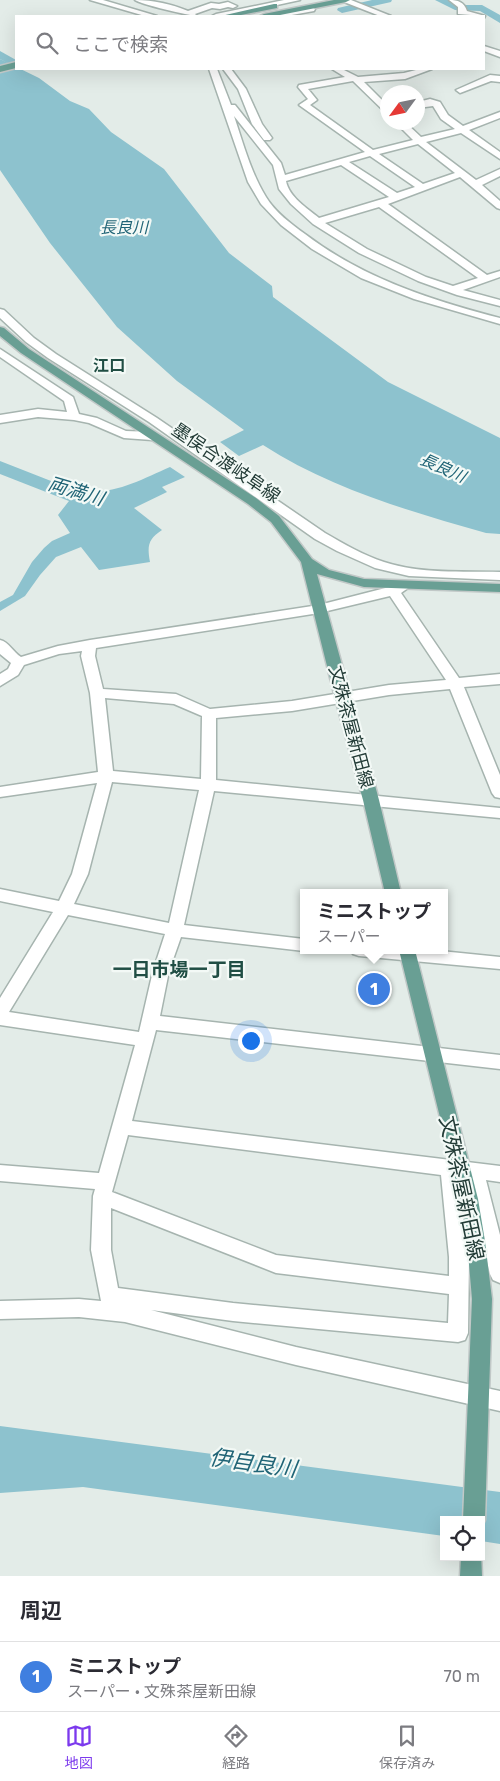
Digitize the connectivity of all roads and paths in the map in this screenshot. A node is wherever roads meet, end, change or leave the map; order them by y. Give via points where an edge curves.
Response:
1 (94, 0) edge
2 (139, 0) edge
3 (251, 0) edge
4 (296, 0) edge
5 (305, 0) edge
6 (317, 0) edge
7 (332, 0) edge
8 (344, 0) edge
9 (453, 0) edge
10 (361, 7) junction
11 (306, 10) junction
12 (149, 15) edge
13 (190, 15) edge
14 (221, 15) edge
15 (237, 15) edge
16 (237, 15) edge
17 (259, 15) edge
18 (269, 15) edge
19 (280, 15) edge
20 (314, 15) edge
21 (366, 15) edge
22 (384, 15) edge
23 (469, 15) edge
24 (485, 48) edge
25 (500, 54) edge
26 (15, 64) edge
27 (0, 67) edge
28 (213, 70) edge
29 (228, 70) edge
30 (338, 70) edge
31 (425, 70) edge
32 (500, 79) edge
33 (354, 80) junction
34 (460, 90) dead end
35 (225, 98) junction
36 (425, 103) edge
37 (380, 104) edge
38 (500, 115) edge
39 (407, 130) edge
40 (461, 130) junction
41 (418, 141) junction
42 (371, 153) junction
43 (500, 156) edge
44 (275, 160) junction
45 (343, 162) junction
46 (500, 172) edge
47 (463, 173) junction
48 (282, 179) junction
49 (477, 184) junction
50 (422, 188) junction
51 (396, 197) junction
52 (380, 203) junction
53 (500, 206) edge
54 (317, 222) junction
55 (301, 237) junction
56 (500, 274) edge
57 (484, 278) junction
58 (449, 289) junction
59 (500, 303) edge
60 (0, 312) edge
61 (0, 321) edge
62 (500, 321) edge
63 (0, 330) edge
64 (25, 351) junction
65 (0, 352) edge
66 (74, 416) junction
67 (0, 419) edge
68 (152, 436) junction
69 (307, 562) junction
70 (500, 576) edge
71 (409, 584) junction
72 (500, 588) edge
73 (393, 591) junction
74 (320, 609) junction
75 (0, 644) edge
76 (90, 644) junction
77 (19, 662) junction
78 (500, 679) edge
79 (0, 681) edge
80 (455, 683) junction
81 (97, 693) junction
82 (342, 698) junction
83 (209, 714) junction
84 (106, 776) junction
85 (208, 785) junction
86 (0, 792) edge
87 (500, 793) edge
88 (371, 800) junction
89 (500, 813) edge
90 (392, 889) edge
91 (0, 895) edge
92 (64, 908) junction
93 (175, 930) junction
94 (300, 945) edge
95 (407, 954) edge
96 (424, 954) edge
97 (500, 963) edge
98 (0, 1012) edge
99 (0, 1018) edge
100 (150, 1022) junction
101 (144, 1040) junction
102 (432, 1055) junction
103 (500, 1062) edge
104 (122, 1127) junction
105 (462, 1170) junction
106 (0, 1173) edge
107 (500, 1174) edge
108 (104, 1189) junction
109 (500, 1274) edge
110 (459, 1286) junction
111 (111, 1304) junction
112 (0, 1310) edge
113 (500, 1400) edge
114 (477, 1407) junction
115 (474, 1516) edge
116 (472, 1561) edge
117 (471, 1576) edge

1 - 12 street
2 - 13 street
3 - 13 street via 236,7 212,5
4 - 14 street
5 - 15 main road
6 - 16 main road
7 - 17 main road
8 - 10 street
8 - 11 street
8 - 18 main road
9 - 23 street via 461,6 461,12
10 - 21 street
10 - 22 street
11 - 19 street
11 - 20 street
24 - 25 street
26 - 27 main road
28 - 35 street
29 - 44 street via 242,89 276,156
30 - 33 street
31 - 33 street via 404,76
32 - 34 street via 490,78
33 - 37 street
33 - 42 street via 302,86 313,100 304,104
35 - 44 street
35 - 55 street via 245,160 262,197 273,213
36 - 40 street via 438,104 444,117
38 - 40 street
39 - 41 street
40 - 41 street
40 - 43 street
41 - 42 street
41 - 47 street
42 - 45 street
42 - 50 street
44 - 48 street
45 - 48 street
45 - 51 street
46 - 49 street
47 - 49 street
47 - 50 street
48 - 54 street via 282,187 294,202
49 - 53 street
50 - 51 street
51 - 52 street
52 - 54 street
52 - 57 street
54 - 58 street via 387,264
55 - 58 street via 362,266
55 - 62 street via 344,265 380,283
56 - 57 street
57 - 58 street
58 - 59 street
60 - 70 street via 52,356 342,548 381,565 401,569
61 - 64 street
63 - 64 main road, 墨俣合渡岐阜線
64 - 68 main road, 墨俣合渡岐阜線
65 - 66 street via 70,399
66 - 67 street via 38,413
66 - 68 street via 93,420 124,434
68 - 69 main road, 墨俣合渡岐阜線 via 275,519
69 - 71 main road, 墨俣合渡岐阜線 via 324,573 344,579
69 - 74 main road, 文殊茶屋新田線
71 - 72 main road, 墨俣合渡岐阜線
71 - 73 street
73 - 74 street
73 - 80 street
74 - 76 street
74 - 82 main road, 文殊茶屋新田線
75 - 77 street via 9,656
76 - 77 street
76 - 81 street via 88,656
77 - 79 street via 13,672
78 - 80 street
80 - 82 street
80 - 87 street
81 - 83 street via 176,699
81 - 84 street
82 - 83 street
82 - 88 main road, 文殊茶屋新田線
83 - 85 street
84 - 85 street
84 - 86 street
84 - 92 street via 80,874
85 - 88 street
85 - 93 street
88 - 89 street
88 - 90 main road, 文殊茶屋新田線
91 - 92 street
92 - 93 street
92 - 98 street
93 - 94 street
93 - 100 street via 161,971
95 - 102 main road, 文殊茶屋新田線
96 - 97 street
99 - 101 street
100 - 101 street
100 - 102 street
101 - 104 street
102 - 103 street
102 - 105 main road, 文殊茶屋新田線
104 - 105 street
104 - 108 street
105 - 107 street
105 - 109 street
105 - 110 street
105 - 114 main road, 文殊茶屋新田線 via 476,1241 482,1298
106 - 108 street
108 - 110 street via 276,1264
108 - 111 street via 101,1250
110 - 111 street via 458,1333
111 - 112 street
111 - 114 street
113 - 114 street
114 - 115 main road, 文殊茶屋新田線
116 - 117 main road

